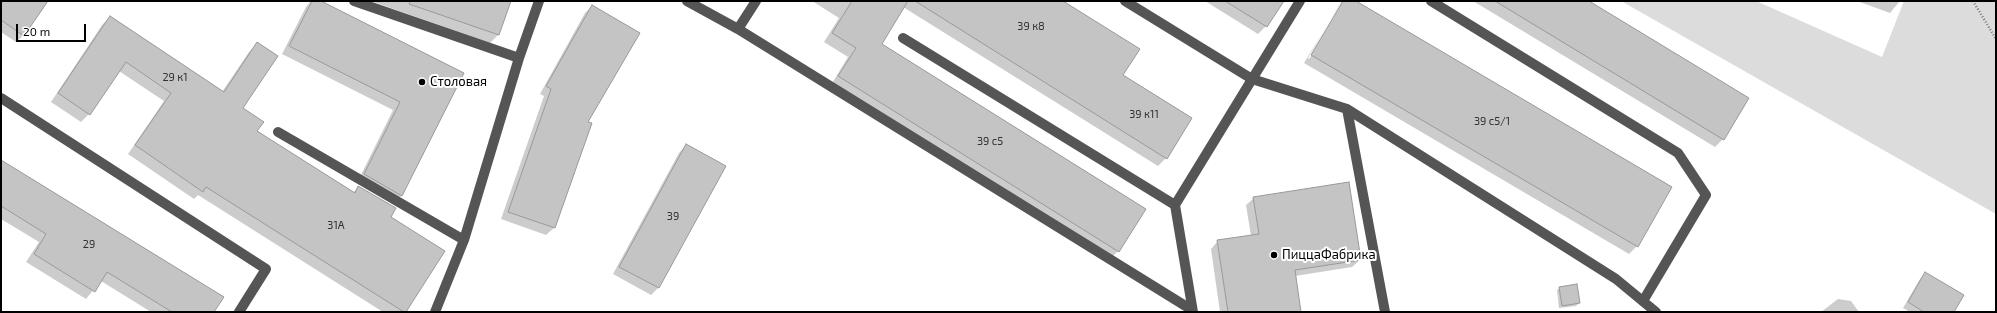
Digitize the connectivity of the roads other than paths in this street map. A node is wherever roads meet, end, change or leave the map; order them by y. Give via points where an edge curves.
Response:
1 (354, 1) edge
2 (539, 1) edge
3 (687, 1) edge
4 (756, 1) edge
5 (1125, 1) edge
6 (1300, 1) edge
7 (1431, 1) edge
8 (738, 29) junction
9 (903, 38) dead end
10 (519, 58) junction
11 (1252, 79) junction
12 (1, 98) edge
13 (1348, 109) junction
14 (278, 132) dead end
15 (1175, 205) junction
16 (464, 240) junction
17 (1643, 302) junction
18 (1193, 311) edge
19 (239, 312) edge
20 (435, 312) edge
21 (1385, 312) edge
22 (1656, 312) edge

1 - 10 lane
2 - 10 lane
3 - 8 lane
4 - 8 lane
5 - 11 lane
6 - 11 lane
7 - 17 lane via 1678,153 1706,195
8 - 18 lane
9 - 15 lane
10 - 16 lane
11 - 13 lane
11 - 15 lane
12 - 19 lane via 266,269
13 - 17 lane via 1616,279
13 - 21 lane
14 - 16 lane
15 - 18 lane
16 - 20 lane
17 - 22 lane

